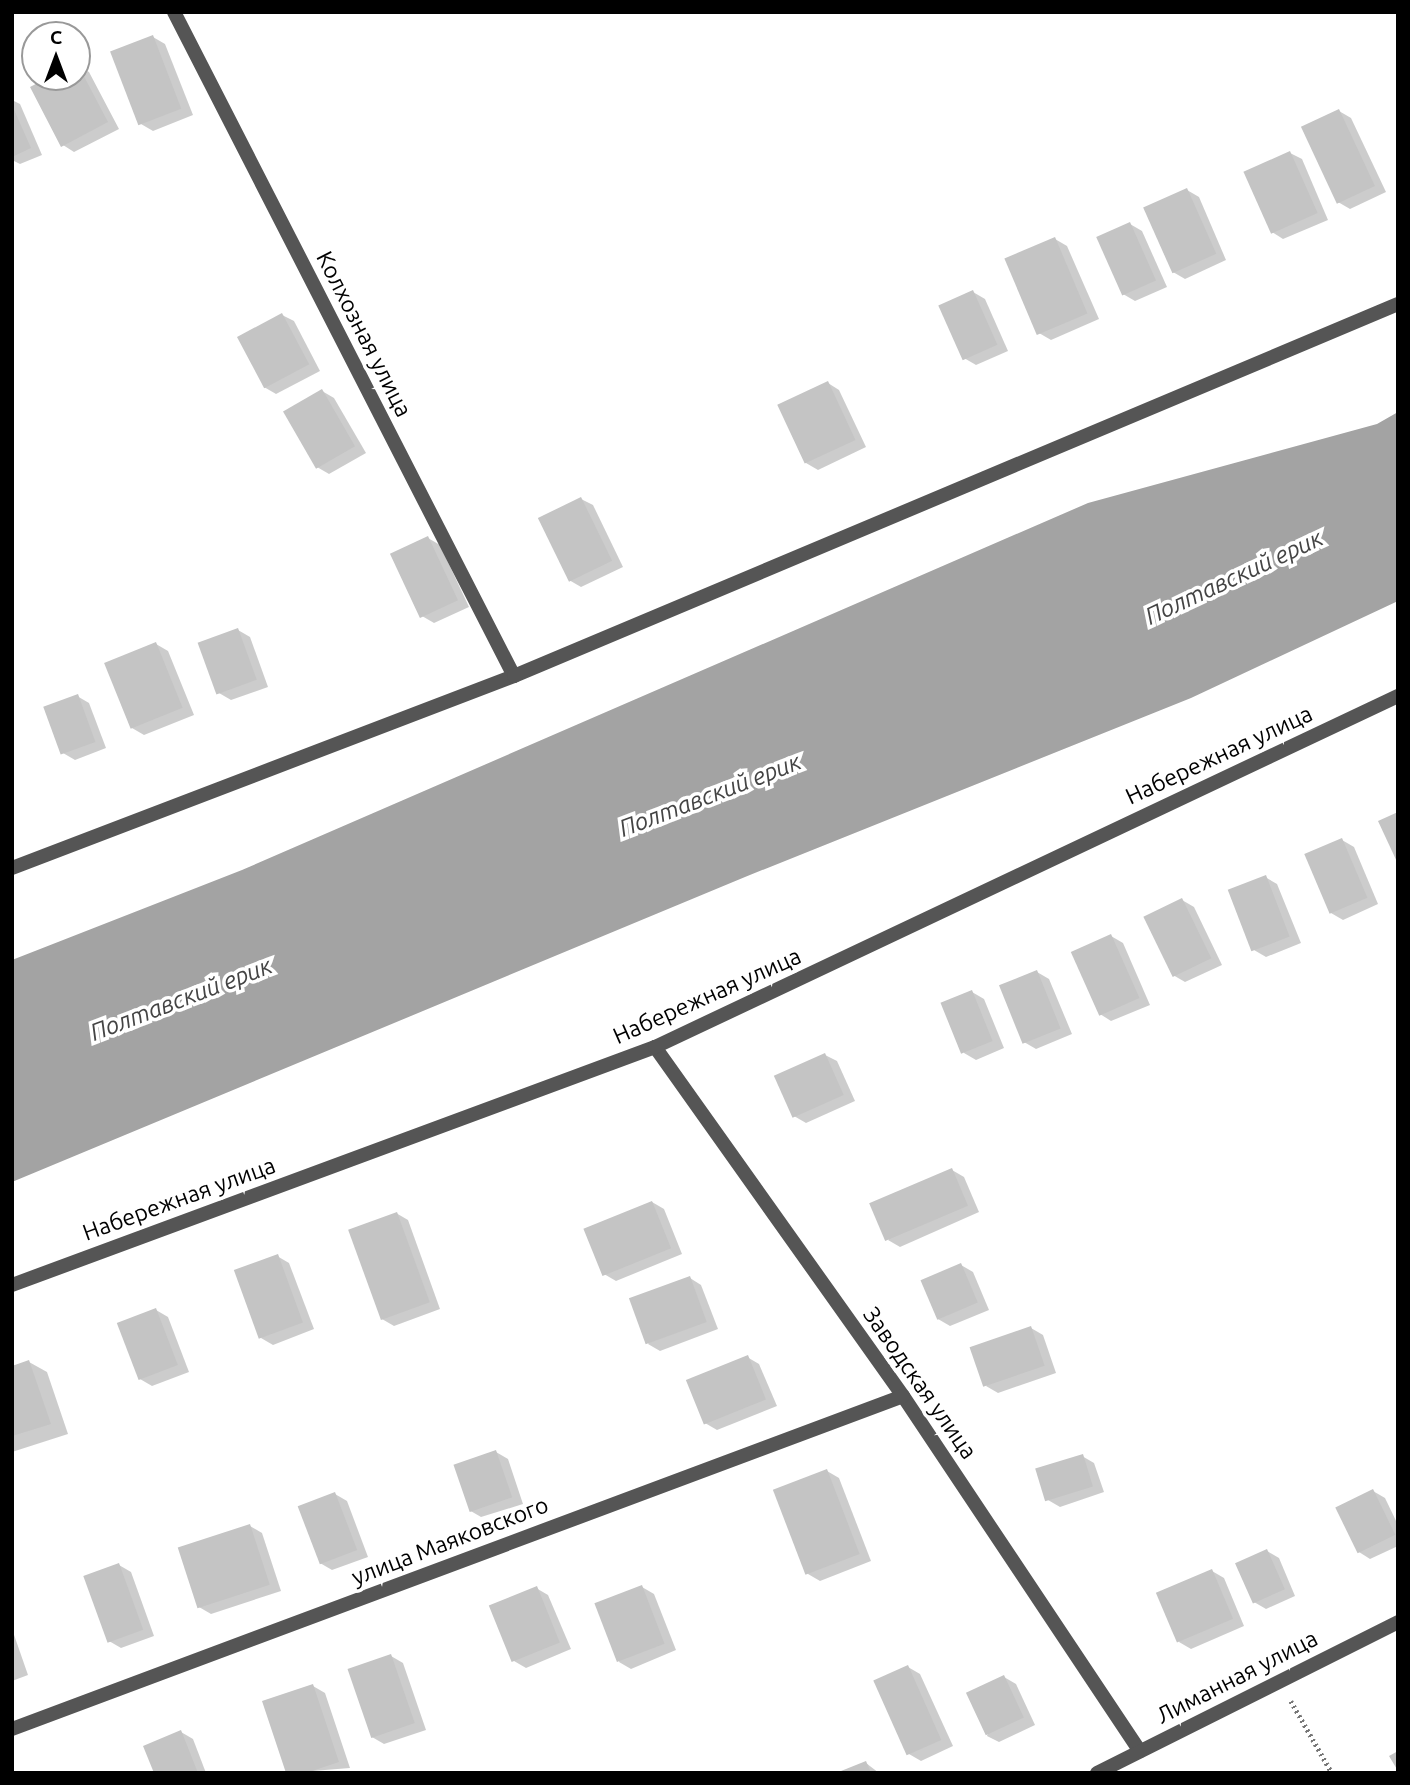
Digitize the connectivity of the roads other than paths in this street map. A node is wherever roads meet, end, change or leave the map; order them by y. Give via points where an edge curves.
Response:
1 (174, 12) edge
2 (1398, 304) edge
3 (514, 676) junction
4 (1398, 696) edge
5 (12, 869) edge
6 (655, 1047) junction
7 (12, 1285) edge
8 (903, 1396) junction
9 (1398, 1622) edge
10 (12, 1729) edge
11 (1140, 1751) junction
12 (1097, 1773) edge

1 - 3 street, Колхозная улица
2 - 3 street
3 - 5 street
4 - 6 street, Набережная улица
6 - 7 street, Набережная улица
6 - 8 street, Заводская улица
8 - 10 street, улица Маяковского
8 - 11 street, Заводская улица
9 - 11 street, Лиманная улица
11 - 12 street, Лиманная улица

